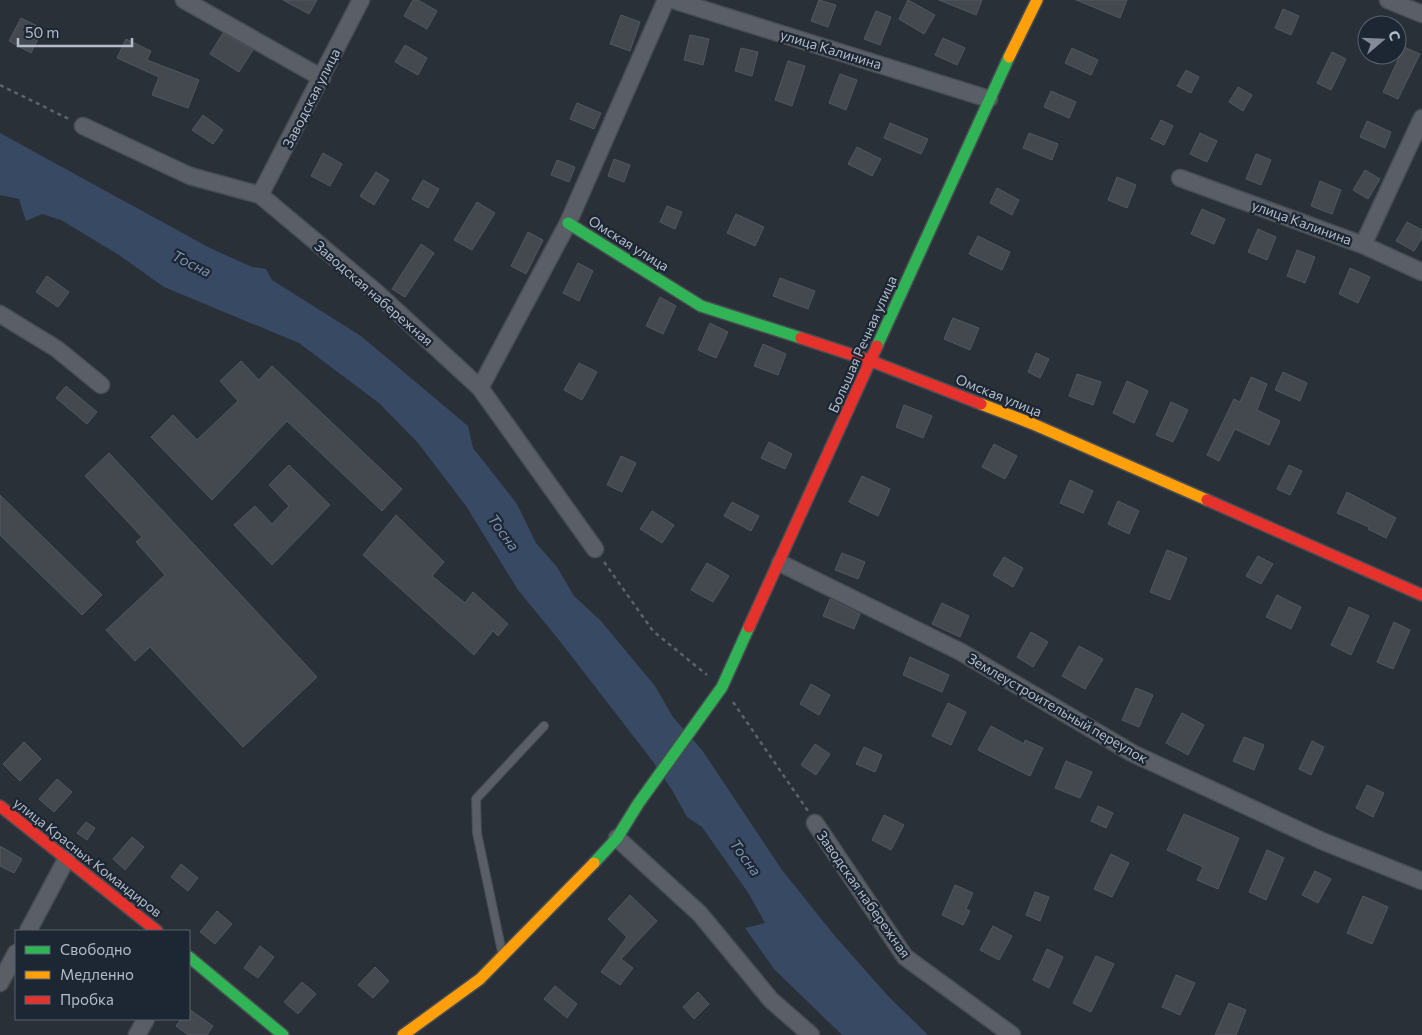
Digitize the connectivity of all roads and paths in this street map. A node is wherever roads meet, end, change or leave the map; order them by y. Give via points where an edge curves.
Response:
1 (184, 0) edge
2 (361, 0) edge
3 (666, 0) edge
4 (673, 0) edge
5 (1036, 0) edge
6 (1388, 0) edge
7 (1422, 14) edge
8 (322, 78) junction
9 (0, 85) edge
10 (989, 99) junction
11 (1422, 118) edge
12 (83, 126) joint
13 (1180, 178) dead end
14 (260, 195) junction
15 (568, 223) junction
16 (1363, 245) junction
17 (1422, 272) edge
18 (0, 314) edge
19 (871, 361) junction
20 (101, 385) dead end
21 (480, 388) junction
22 (595, 550) dead end
23 (780, 563) junction
24 (1422, 595) edge
25 (544, 726) dead end
26 (0, 806) edge
27 (816, 823) dead end
28 (617, 838) junction
29 (66, 858) junction
30 (1422, 881) edge
31 (29, 930) edge
32 (156, 930) edge
33 (15, 955) edge
34 (502, 957) junction
35 (190, 958) edge
36 (0, 983) edge
37 (145, 1020) edge
38 (137, 1035) edge
39 (283, 1035) edge
40 (403, 1035) edge
41 (811, 1035) edge
42 (1012, 1035) edge

1 - 8 street
2 - 8 street, Заводская улица
3 - 15 street
4 - 10 street, улица Калинина
5 - 10 street, Большая Речная улица
6 - 7 street
8 - 14 street, Заводская улица
9 - 12 path
10 - 19 street, Большая Речная улица
11 - 16 street
12 - 14 street, Заводская набережная via 190,176
13 - 16 street, улица Калинина
14 - 21 street, Заводская набережная via 377,293
15 - 19 street, Омская улица via 701,306
15 - 21 street
16 - 17 street, улица Калинина
18 - 20 street via 57,349
19 - 23 street, Большая Речная улица
19 - 24 street, Омская улица via 1033,424
21 - 22 street, Заводская набережная
23 - 28 street, Большая Речная улица via 714,701 638,804
23 - 30 street, Землеустроительный переулок via 961,652 1132,753 1322,841
25 - 34 lane via 476,798 477,832
26 - 29 street, улица Красных Командиров
27 - 42 street, Заводская набережная via 905,957
28 - 34 street, Большая Речная улица
28 - 41 street via 700,914 771,1000
29 - 31 street
29 - 32 street, улица Красных Командиров
33 - 36 street
34 - 40 street, Большая Речная улица via 480,979
35 - 39 street
37 - 38 street

